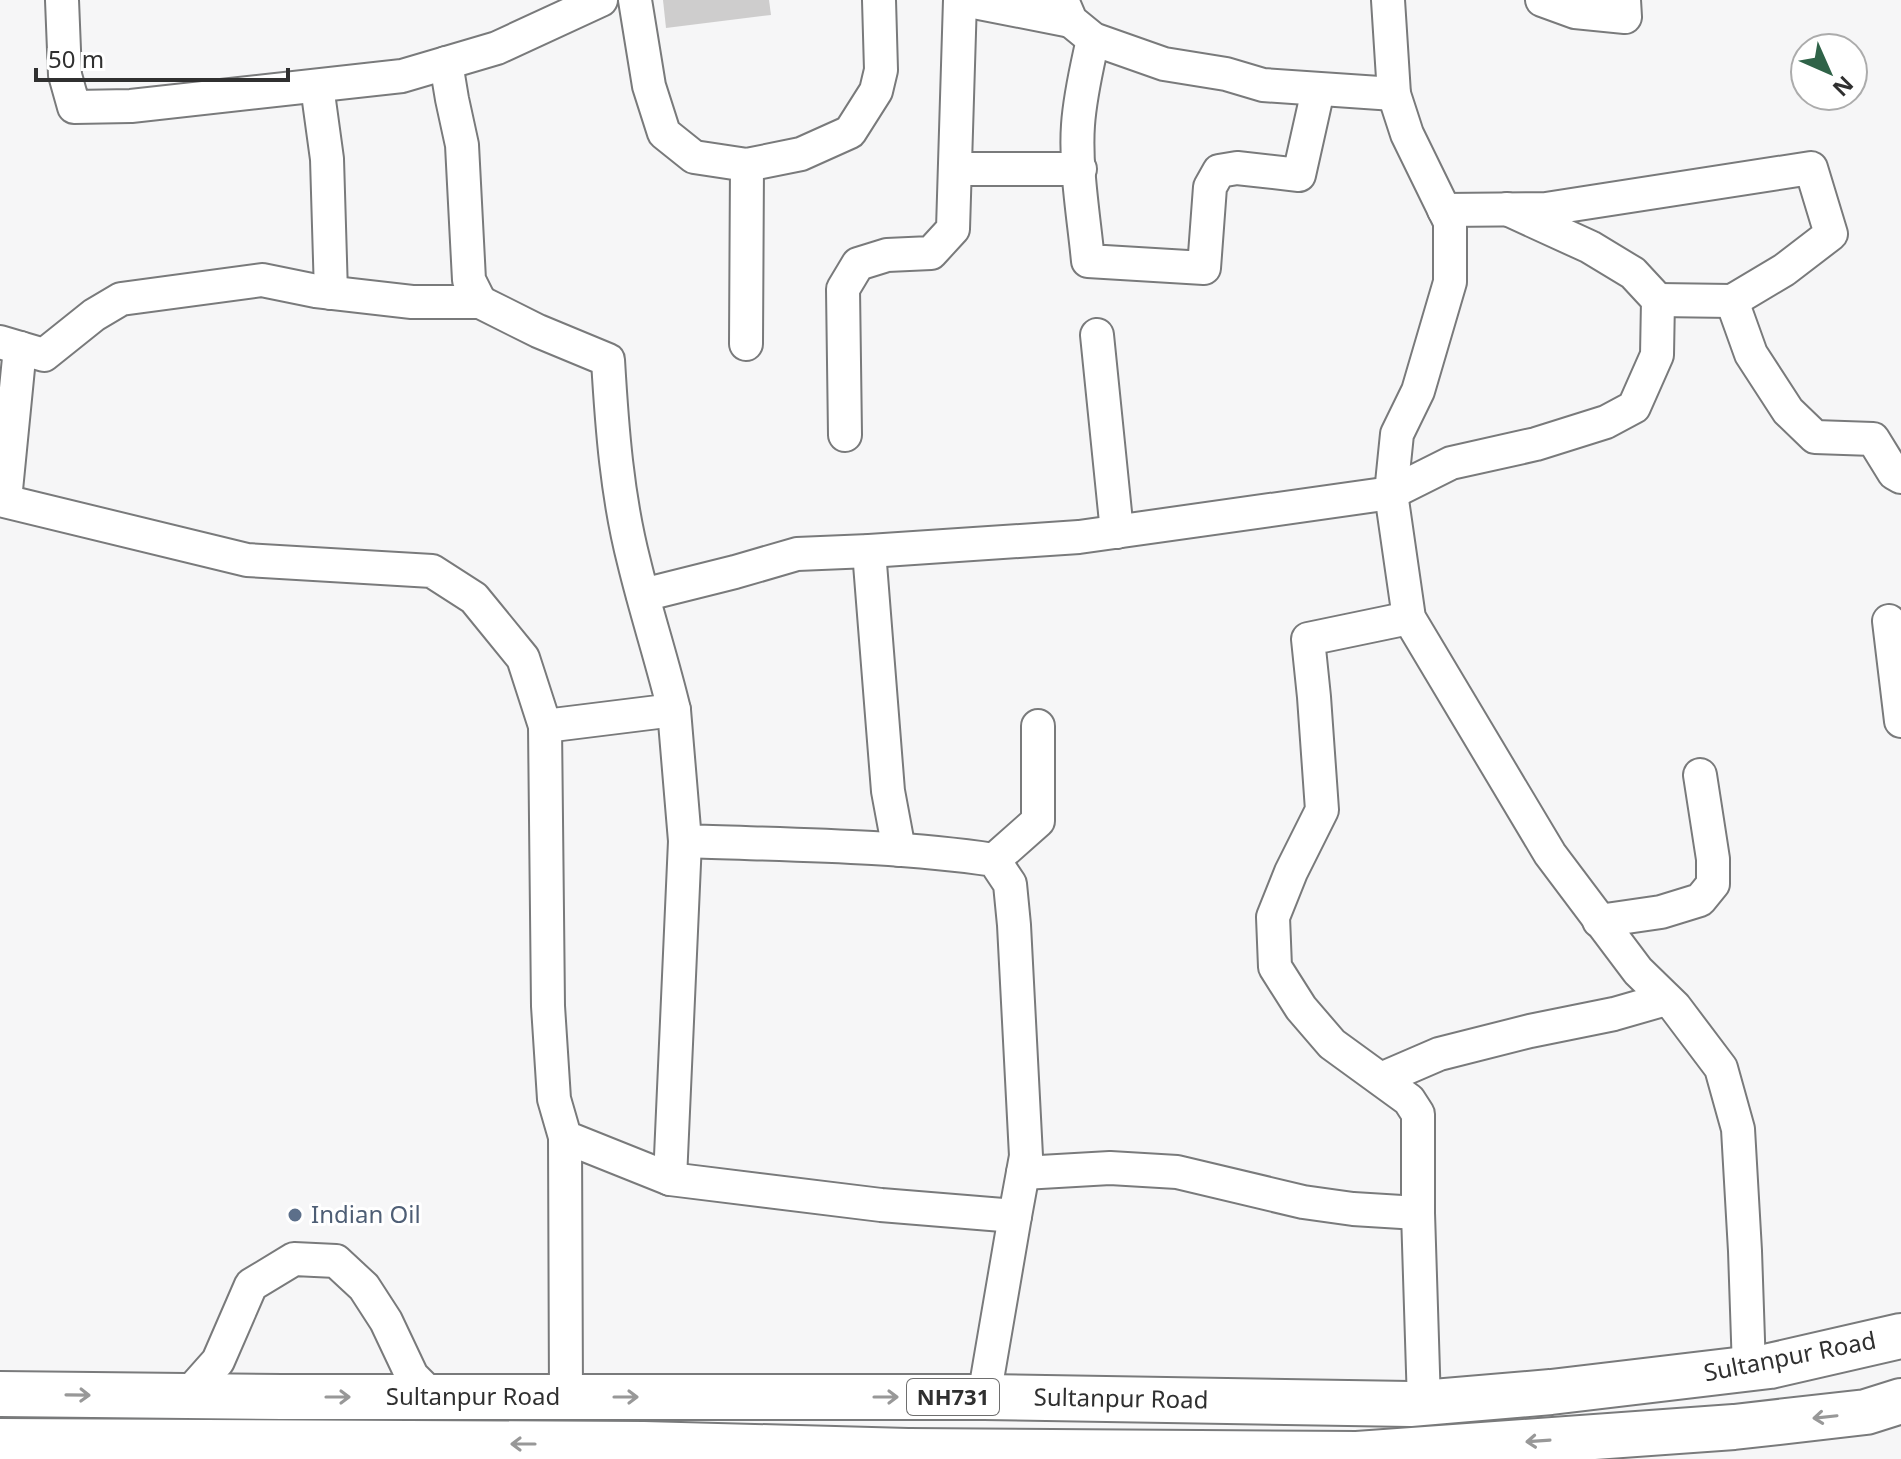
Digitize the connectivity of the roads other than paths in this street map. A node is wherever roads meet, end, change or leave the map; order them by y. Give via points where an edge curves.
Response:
1 (62, 0) edge
2 (601, 0) edge
3 (635, 0) edge
4 (879, 0) edge
5 (962, 0) edge
6 (1388, 0) edge
7 (1542, 0) edge
8 (1624, 0) edge
9 (1075, 20) edge
10 (446, 63) junction
11 (317, 86) junction
12 (1318, 90) junction
13 (1394, 94) junction
14 (747, 165) junction
15 (955, 169) junction
16 (1080, 169) junction
17 (1507, 209) junction
18 (1444, 210) junction
19 (331, 293) junction
20 (1658, 300) junction
21 (1732, 301) junction
22 (480, 302) junction
23 (1097, 335) dead end
24 (746, 344) dead end
25 (10, 345) edge
26 (845, 435) dead end
27 (1901, 477) edge
28 (1391, 493) junction
29 (2, 500) edge
30 (1117, 532) junction
31 (869, 551) junction
32 (643, 595) junction
33 (1409, 618) junction
34 (1889, 621) dead end
35 (674, 710) junction
36 (1901, 721) edge
37 (545, 726) junction
38 (1038, 726) dead end
39 (1700, 775) dead end
40 (685, 841) junction
41 (899, 850) junction
42 (994, 860) junction
43 (1599, 921) junction
44 (1666, 999) junction
45 (1381, 1079) junction
46 (565, 1137) junction
47 (1023, 1173) junction
48 (670, 1179) junction
49 (1418, 1213) junction
50 (1015, 1216) junction
51 (1901, 1336) edge
52 (1749, 1369) junction
53 (0, 1394) edge
54 (186, 1397) junction
55 (433, 1397) junction
56 (566, 1397) junction
57 (984, 1397) junction
58 (1901, 1401) edge
59 (1424, 1403) junction
60 (0, 1441) edge
61 (1593, 1448) edge
62 (208, 1451) edge
63 (908, 1455) edge

1 - 11 street via 65,75 74,107
2 - 10 street via 497,48
3 - 14 street via 649,86 664,133 694,157
4 - 14 street via 881,70 876,91 850,132 801,154
5 - 9 street
5 - 15 street
6 - 13 street
7 - 8 street via 1575,12 1625,17
9 - 12 street via 1164,64 1263,85
9 - 16 street via 1083,82
10 - 11 street via 402,76
10 - 22 street via 462,145 469,280
11 - 19 street via 327,159
12 - 13 street
12 - 16 street via 1299,175 1219,171 1210,187 1204,268 1088,261
13 - 18 street
14 - 24 street
15 - 16 street
15 - 26 street via 953,229 946,237 931,253 887,255 858,264 843,289
17 - 18 street
17 - 20 street via 1590,247 1633,273
17 - 21 street via 1546,209 1811,168 1831,234
18 - 28 street via 1450,222 1450,282 1418,391 1397,434
19 - 22 street via 412,302
19 - 25 street via 262,280 121,299 44,355
20 - 21 street
20 - 28 street via 1657,355 1634,407 1606,422 1536,444 1451,463
21 - 27 street via 1751,354 1788,411 1815,437 1873,439
22 - 32 street via 608,360 623,511
23 - 30 street
25 - 29 street
28 - 30 street
28 - 33 street
29 - 37 street via 247,560 432,571 474,598 523,658
30 - 31 street
31 - 32 street via 797,554
31 - 41 street via 888,791
32 - 35 street
33 - 43 street via 1550,854
33 - 45 street via 1308,639 1322,810 1273,917 1275,967 1301,1008 1332,1044
34 - 36 street
35 - 37 street
35 - 40 street
37 - 46 street via 548,1006 554,1099
38 - 42 street via 1038,821
39 - 43 street via 1713,884 1700,900
40 - 41 street
40 - 48 street
41 - 42 street
42 - 47 street via 1010,884 1014,925
43 - 44 street
44 - 45 street via 1439,1054
44 - 52 street via 1721,1068 1738,1129
45 - 49 street via 1418,1114
46 - 48 street
46 - 56 street
47 - 49 street via 1110,1168 1177,1172 1303,1202
47 - 50 street
48 - 50 street
49 - 59 street
50 - 57 street
51 - 52 highway, Sultanpur Road / NH731
52 - 59 highway, Sultanpur Road / NH731
53 -> 54 highway, Sultanpur Road / NH731
54 -> 55 highway, Sultanpur Road / NH731
54 - 55 street via 218,1361 251,1285 294,1259 336,1261 364,1287 412,1376
55 - 56 highway, Sultanpur Road / NH731
56 -> 57 highway, Sultanpur Road / NH731
57 - 59 highway, Sultanpur Road / NH731
58 -> 61 highway, Sultanpur Road / NH731 via 1866,1412
60 - 62 highway, Sultanpur Road / NH731
61 -> 63 highway, Sultanpur Road / NH731
63 -> 62 highway, Sultanpur Road / NH731 via 644,1444

